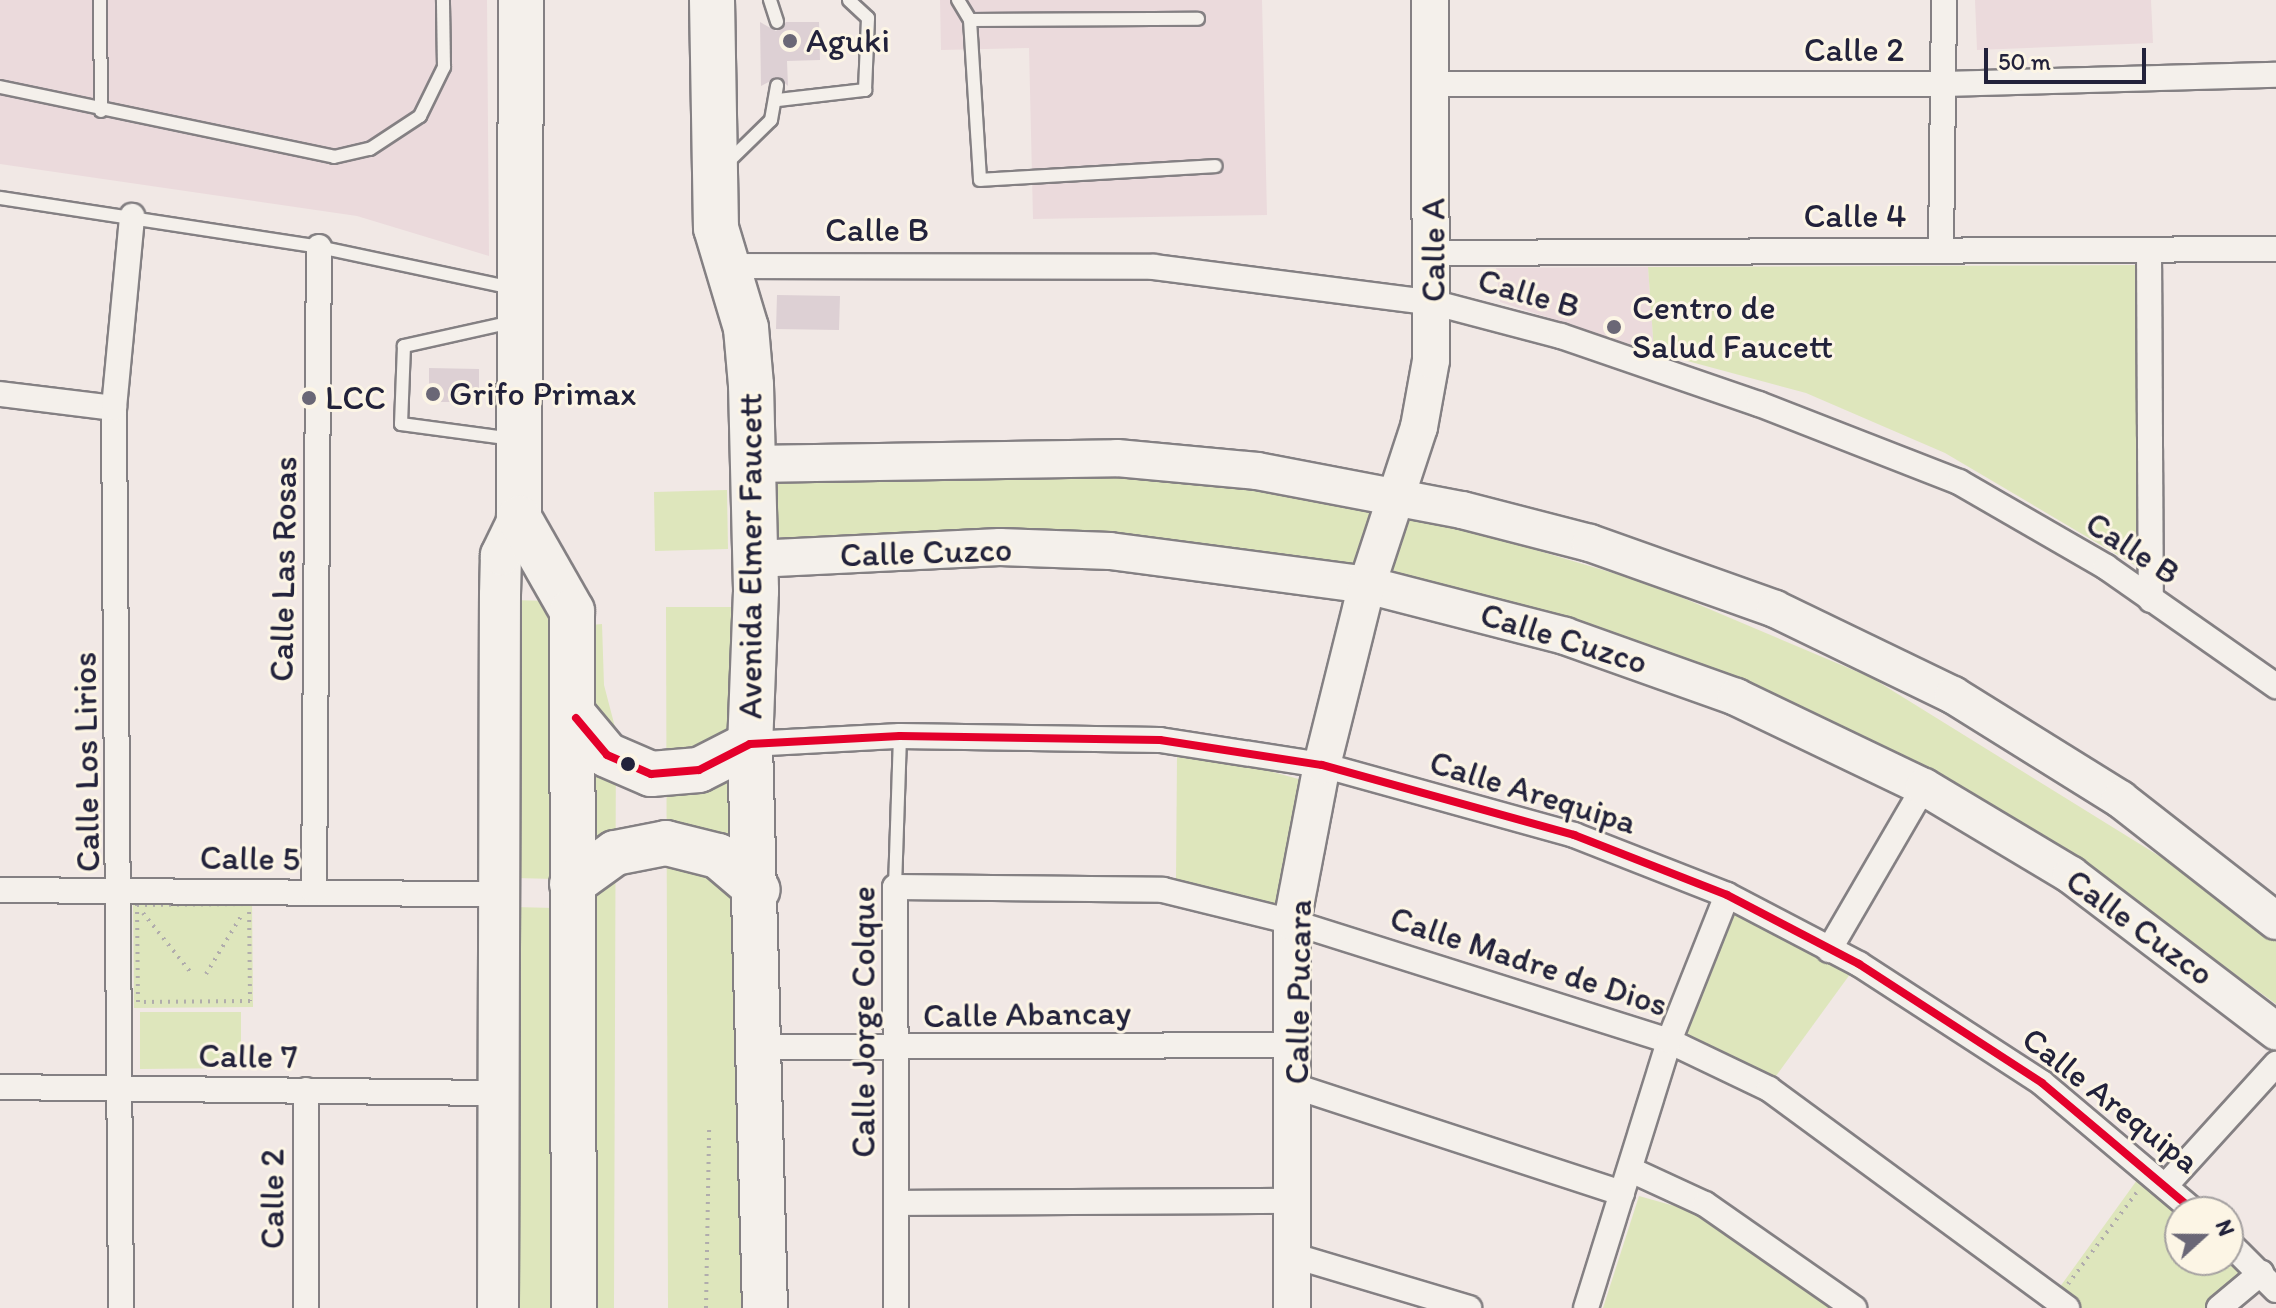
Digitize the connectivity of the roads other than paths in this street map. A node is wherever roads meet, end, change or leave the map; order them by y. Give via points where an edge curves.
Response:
1 (100, 0) edge
2 (443, 0) edge
3 (521, 0) edge
4 (712, 0) edge
5 (770, 0) edge
6 (849, 0) edge
7 (958, 0) edge
8 (1430, 0) edge
9 (1944, 0) edge
10 (1198, 19) dead end
11 (970, 20) junction
12 (777, 22) dead end
13 (2276, 75) edge
14 (1431, 84) junction
15 (1944, 84) junction
16 (0, 87) edge
17 (101, 111) junction
18 (1216, 166) dead end
19 (715, 174) junction
20 (0, 198) edge
21 (132, 216) junction
22 (319, 247) junction
23 (2276, 249) edge
24 (1941, 250) junction
25 (2149, 250) junction
26 (1434, 253) junction
27 (730, 266) junction
28 (1435, 303) junction
29 (519, 305) junction
30 (0, 394) edge
31 (114, 408) junction
32 (520, 440) junction
33 (752, 464) junction
34 (1398, 497) junction
35 (519, 518) junction
36 (755, 559) junction
37 (1367, 585) junction
38 (2151, 600) junction
39 (2276, 686) edge
40 (576, 718) junction
41 (900, 736) junction
42 (750, 744) junction
43 (1322, 765) junction
44 (1924, 787) junction
45 (572, 884) junction
46 (895, 887) junction
47 (0, 890) edge
48 (758, 890) junction
49 (314, 892) junction
50 (499, 894) junction
51 (1727, 895) junction
52 (130, 898) junction
53 (2276, 920) edge
54 (1292, 922) junction
55 (1829, 950) junction
56 (2276, 1031) edge
57 (1669, 1041) junction
58 (1297, 1045) junction
59 (759, 1047) junction
60 (899, 1050) junction
61 (2276, 1064) edge
62 (0, 1087) edge
63 (1297, 1087) junction
64 (123, 1088) junction
65 (306, 1090) junction
66 (496, 1093) junction
67 (1631, 1170) junction
68 (2158, 1191) junction
69 (1622, 1193) junction
70 (2167, 1196) edge
71 (1293, 1201) junction
72 (898, 1203) junction
73 (1291, 1255) junction
74 (2244, 1258) edge
75 (2268, 1282) edge
76 (2070, 1303) edge
77 (121, 1308) edge
78 (306, 1308) edge
79 (498, 1308) edge
80 (574, 1308) edge
81 (765, 1308) edge
82 (896, 1308) edge
83 (1292, 1308) edge
84 (1469, 1308) edge
85 (1586, 1308) edge
86 (1854, 1308) edge
87 (2219, 1308) edge

1 - 17 lane
2 - 17 lane via 444,67 420,116 370,149 334,157 297,154
3 - 29 highway
4 - 19 highway, Avenida Elmer Faucett
5 - 12 lane
6 - 19 lane via 868,18 865,90 777,93 771,120
7 - 11 lane
8 - 14 street, Calle A
9 - 15 street
10 - 11 lane
11 - 18 lane via 980,180
13 - 15 street, Calle 2
14 - 15 street, Calle 2
14 - 26 street, Calle A
15 - 24 street
16 - 17 lane
19 - 27 highway, Avenida Elmer Faucett via 716,228
20 - 21 lane
21 - 22 lane
21 - 31 street, Calle Los Lirios
22 - 29 lane
22 - 49 street, Calle Las Rosas
23 - 25 street, Calle 4
24 - 25 street, Calle 4
24 - 26 street, Calle 4
25 - 38 street
26 - 28 street, Calle A
27 - 28 street, Calle B via 1154,267
27 - 33 highway, Avenida Elmer Faucett via 746,328
28 - 34 street, Calle A via 1419,427
28 - 38 street, Calle B via 1561,336 1759,404 1959,482
29 - 32 highway
29 - 32 lane via 404,346 401,424
30 - 31 street
31 - 52 street, Calle Los Lirios
32 - 35 highway
33 - 34 street via 1117,458 1257,471
33 - 36 highway, Avenida Elmer Faucett
34 - 37 street, Calle Pucara
34 - 53 street via 1652,563 1835,635 2065,762
35 - 40 highway via 572,611
35 - 50 main road via 501,555
36 - 37 street, Calle Cuzco via 1000,547 1110,551
36 - 42 highway, Avenida Elmer Faucett
37 - 43 street, Calle Pucara
37 - 44 street, Calle Cuzco via 1468,608 1654,665 1822,735
38 - 39 street, Calle B
40 - 42 highway via 607,755 651,774 699,770
40 - 45 highway
41 - 42 street, Calle Arequipa
41 - 43 street, Calle Arequipa via 1160,740
41 - 46 lane, Calle Jorge Colque
42 - 48 highway, Avenida Elmer Faucett
43 - 51 street, Calle Arequipa via 1574,835
43 - 54 street, Calle Pucara
44 - 55 street
44 - 56 street, Calle Cuzco via 2071,875
45 - 48 highway via 615,853 666,843 718,856
45 - 80 highway
46 - 54 street, Calle Madre de Dios via 1163,890
46 - 60 street, Calle Jorge Colque
47 - 52 street, Calle 5
48 - 59 highway, Avenida Elmer Faucett
49 - 50 street, Calle 5
49 - 52 street, Calle 5
50 - 66 main road
51 - 55 street, Calle Arequipa
51 - 57 street
52 - 64 street, Calle Los Lirios
54 - 57 street, Calle Madre de Dios
54 - 58 street, Calle Pucara
55 - 68 street, Calle Arequipa via 2042,1083
57 - 67 street
57 - 76 street, Calle Madre de Dios via 1780,1096
58 - 60 street, Calle Abancay
58 - 63 street, Calle Pucara
59 - 60 street, Calle Abancay
59 - 81 highway, Avenida Elmer Faucett
60 - 72 street, Calle Jorge Colque
61 - 68 street
62 - 64 street, Calle 7
63 - 69 street
63 - 71 street, Calle Pucara
64 - 65 street, Calle 7
64 - 77 street, Calle Los Lirios
65 - 66 street, Calle 7
65 - 78 street, Calle 2
66 - 79 main road
67 - 69 street
67 - 86 street via 1705,1204
68 - 70 street, Calle Arequipa
69 - 85 street
71 - 72 street
71 - 73 street, Calle Pucara
72 - 82 street, Calle Jorge Colque
73 - 83 street, Calle Pucara
73 - 84 street
74 - 75 street
75 - 87 street

